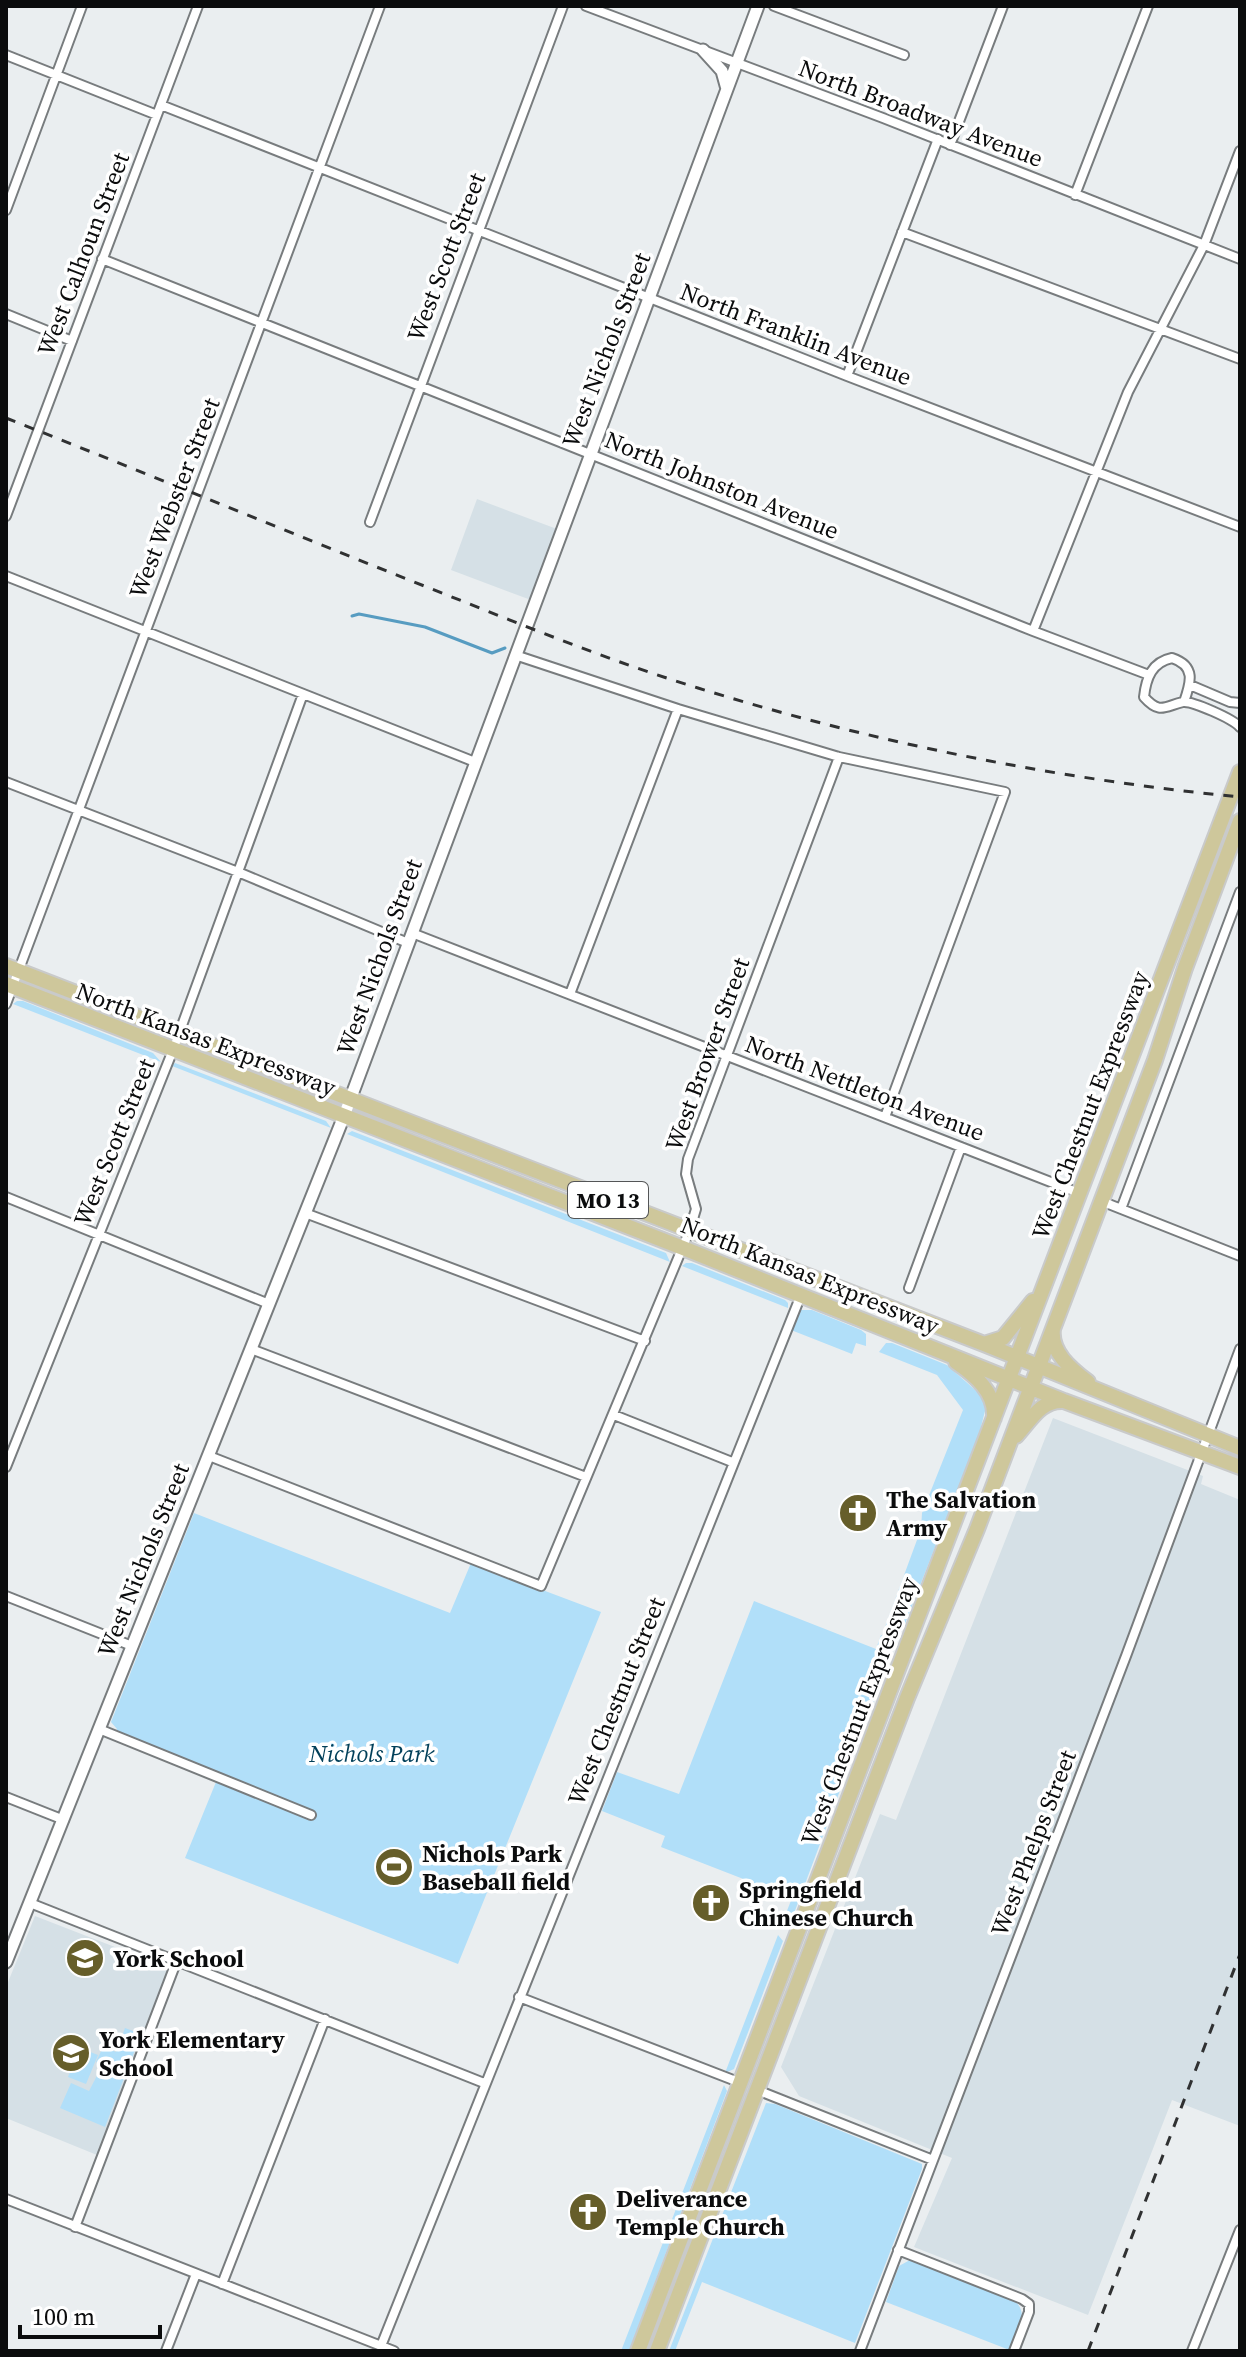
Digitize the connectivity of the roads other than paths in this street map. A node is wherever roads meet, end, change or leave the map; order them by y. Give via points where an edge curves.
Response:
1 (82, 6) edge
2 (198, 6) edge
3 (380, 6) edge
4 (563, 6) edge
5 (586, 6) edge
6 (758, 6) edge
7 (774, 6) edge
8 (1003, 6) edge
9 (1148, 6) edge
10 (703, 50) junction
11 (6, 55) edge
12 (904, 55) dead end
13 (738, 64) junction
14 (56, 75) junction
15 (728, 90) junction
16 (161, 105) junction
17 (157, 115) junction
18 (938, 139) junction
19 (950, 145) junction
20 (1240, 151) edge
21 (320, 168) junction
22 (1075, 195) junction
23 (6, 210) edge
24 (477, 231) junction
25 (902, 232) junction
26 (1204, 245) junction
27 (102, 259) junction
28 (1240, 259) edge
29 (650, 298) junction
30 (6, 314) edge
31 (261, 321) junction
32 (1159, 330) junction
33 (72, 341) junction
34 (1240, 359) edge
35 (847, 376) junction
36 (419, 387) junction
37 (590, 454) junction
38 (1095, 472) junction
39 (6, 516) edge
40 (370, 522) dead end
41 (1240, 527) edge
42 (6, 576) edge
43 (144, 631) junction
44 (1033, 631) junction
45 (515, 655) junction
46 (1149, 675) junction
47 (1190, 685) junction
48 (303, 694) junction
49 (1184, 702) junction
50 (1240, 703) edge
51 (678, 709) junction
52 (1240, 727) edge
53 (839, 757) junction
54 (475, 762) junction
55 (1240, 772) edge
56 (6, 782) edge
57 (78, 809) junction
58 (1240, 821) edge
59 (238, 872) junction
60 (1240, 892) edge
61 (410, 938) junction
62 (12, 968) edge
63 (9, 986) edge
64 (570, 994) junction
65 (6, 1004) edge
66 (178, 1033) junction
67 (173, 1050) junction
68 (728, 1056) junction
69 (350, 1100) junction
70 (344, 1116) junction
71 (885, 1117) junction
72 (961, 1147) junction
73 (1079, 1193) junction
74 (6, 1197) edge
75 (1101, 1201) junction
76 (1121, 1209) junction
77 (305, 1213) junction
78 (689, 1232) junction
79 (98, 1235) junction
80 (683, 1248) junction
81 (1240, 1256) edge
82 (1045, 1284) junction
83 (909, 1288) dead end
84 (801, 1295) junction
85 (269, 1304) junction
86 (1056, 1318) junction
87 (645, 1341) junction
88 (984, 1344) junction
89 (251, 1349) junction
90 (1240, 1349) edge
91 (943, 1352) junction
92 (1017, 1358) junction
93 (1038, 1366) junction
94 (1010, 1378) junction
95 (1030, 1386) junction
96 (1108, 1396) junction
97 (1064, 1401) junction
98 (614, 1415) junction
99 (994, 1418) junction
100 (1208, 1437) junction
101 (1008, 1446) junction
102 (1240, 1448) edge
103 (1203, 1454) junction
104 (209, 1456) junction
105 (732, 1462) junction
106 (6, 1467) edge
107 (1240, 1467) edge
108 (586, 1477) junction
109 (6, 1596) edge
110 (132, 1646) junction
111 (99, 1729) junction
112 (6, 1797) edge
113 (311, 1815) dead end
114 (64, 1820) junction
115 (30, 1903) junction
116 (177, 1960) junction
117 (6, 1962) edge
118 (519, 1997) junction
119 (325, 2019) junction
120 (484, 2083) junction
121 (741, 2083) junction
122 (757, 2090) junction
123 (933, 2160) junction
124 (6, 2199) edge
125 (75, 2227) junction
126 (1240, 2230) edge
127 (898, 2250) junction
128 (196, 2274) junction
129 (222, 2284) junction
130 (381, 2346) junction
131 (166, 2351) edge
132 (394, 2351) edge
133 (638, 2351) edge
134 (657, 2351) edge
135 (860, 2351) edge
136 (1014, 2351) edge
137 (1192, 2351) edge

1 - 14 street
2 - 16 street, West Calhoun Street
3 - 21 street, West Webster Street
4 - 24 street, West Scott Street
5 - 10 street, North Broadway Avenue
6 - 13 street, West Nichols Street
7 - 12 street
8 - 19 street
9 - 22 street
10 - 13 street, North Broadway Avenue
10 - 15 street via 722,71
11 - 14 street
13 - 15 street, West Nichols Street
13 - 18 street, North Broadway Avenue
14 - 17 street
14 - 23 street
15 - 29 street, West Nichols Street
16 - 17 street, West Calhoun Street
16 - 21 street, North Franklin Avenue
17 - 27 street, West Calhoun Street
18 - 19 street, North Broadway Avenue
18 - 25 street
19 - 22 street, North Broadway Avenue
20 - 26 street
21 - 24 street, North Franklin Avenue
21 - 31 street, West Webster Street
22 - 26 street, North Broadway Avenue
24 - 29 street, North Franklin Avenue
24 - 36 street, West Scott Street
25 - 32 street
25 - 35 street
26 - 28 street, North Broadway Avenue
26 - 32 street
27 - 31 street, North Johnston Avenue
27 - 33 street, West Calhoun Street
29 - 35 street, North Franklin Avenue
29 - 37 street, West Nichols Street
30 - 33 street
31 - 36 street, North Johnston Avenue
31 - 43 street, West Webster Street
32 - 34 street
32 - 38 street
33 - 39 street, West Calhoun Street
35 - 38 street, North Franklin Avenue
36 - 37 street, North Johnston Avenue
36 - 40 street, West Scott Street
37 - 44 street, North Johnston Avenue
37 - 45 street, West Nichols Street
38 - 41 street, North Franklin Avenue
38 - 44 street
42 - 43 street
43 - 48 street
43 - 57 street, West Webster Street
44 - 46 street, North Johnston Avenue
45 - 51 street
45 - 54 street, West Nichols Street
46 - 47 street via 1154,666 1172,658 1188,667
46 - 49 street via 1144,697 1149,702 1157,708
47 - 49 street
47 - 50 street
48 - 54 street
48 - 59 street, West Scott Street
49 - 52 street
51 - 53 street
51 - 64 street
53 - 68 street, West Brower Street
53 - 71 street via 1005,792
54 - 61 street, West Nichols Street
55 - 73 main road, West Chestnut Expressway
56 - 57 street, North Nettleton Avenue
57 - 59 street, North Nettleton Avenue
57 - 62 street, West Webster Street
58 - 75 main road, West Chestnut Expressway
59 - 61 street, North Nettleton Avenue
59 - 66 street, West Scott Street
60 - 76 street
61 - 64 street, North Nettleton Avenue
61 - 69 street, West Nichols Street
62 - 63 street, West Webster Street
62 - 66 main road, North Kansas Expressway / MO 13
63 - 65 street, West Webster Street
63 - 67 main road, North Kansas Expressway / MO 13
64 - 68 street, North Nettleton Avenue
66 - 67 street, West Scott Street
66 - 69 main road, North Kansas Expressway / MO 13
67 - 70 main road, North Kansas Expressway / MO 13
67 - 79 street, West Scott Street
68 - 71 street, North Nettleton Avenue
68 - 78 street, West Brower Street via 687,1163 696,1203
69 - 70 street, West Nichols Street
69 - 78 main road, North Kansas Expressway / MO 13
70 - 77 street, West Nichols Street
70 - 80 main road, North Kansas Expressway / MO 13
71 - 72 street, North Nettleton Avenue
72 - 73 street, North Nettleton Avenue
72 - 83 street
73 - 82 main road, West Chestnut Expressway
74 - 79 street
75 - 76 street
75 - 86 main road, West Chestnut Expressway
76 - 81 street
77 - 85 street, West Nichols Street
77 - 87 street
78 - 80 street, West Brower Street
78 - 88 main road, North Kansas Expressway / MO 13
79 - 85 street
79 - 106 street, West Scott Street
80 - 84 main road, North Kansas Expressway / MO 13
80 - 87 street, West Brower Street
82 - 88 main road via 1003,1338
82 - 92 main road, West Chestnut Expressway
84 - 91 main road, North Kansas Expressway / MO 13
84 - 105 street, West Chestnut Street
85 - 89 street, West Nichols Street
86 - 93 main road, West Chestnut Expressway
86 - 96 main road via 1053,1342 1059,1354
87 - 98 street, West Brower Street
88 - 92 main road, North Kansas Expressway / MO 13
89 - 104 street, West Nichols Street
89 - 108 street
90 - 100 street, West Phelps Street
91 - 94 main road, North Kansas Expressway / MO 13
91 - 99 main road via 985,1388
92 - 93 main road, North Kansas Expressway / MO 13
92 - 94 main road, West Chestnut Expressway
93 - 95 main road, West Chestnut Expressway
93 - 96 main road, North Kansas Expressway / MO 13
94 - 95 main road, North Kansas Expressway / MO 13
94 - 99 main road, West Chestnut Expressway
95 - 97 main road, North Kansas Expressway / MO 13
95 - 101 main road, West Chestnut Expressway
96 - 100 main road, North Kansas Expressway / MO 13
97 - 101 main road via 1040,1408
97 - 103 main road, North Kansas Expressway / MO 13
98 - 105 street
98 - 108 street, West Brower Street
99 - 121 main road, West Chestnut Expressway
100 - 102 main road, North Kansas Expressway / MO 13
100 - 103 street, West Phelps Street
101 - 122 main road, West Chestnut Expressway
103 - 107 main road, North Kansas Expressway / MO 13
103 - 123 street, West Phelps Street
104 - 108 street, West Brower Street via 541,1586
104 - 110 street, West Nichols Street
105 - 118 street, West Chestnut Street
109 - 110 street
110 - 111 street, West Nichols Street
111 - 113 street
111 - 114 street, West Nichols Street
112 - 114 street
114 - 115 street, West Nichols Street
115 - 116 street
115 - 117 street, West Nichols Street
116 - 119 street
116 - 125 street
118 - 120 street, West Chestnut Street
118 - 121 street
119 - 120 street
119 - 129 street
120 - 130 street, West Chestnut Street
121 - 133 main road, West Chestnut Expressway
122 - 123 street
122 - 134 main road, West Chestnut Expressway
123 - 127 street, West Phelps Street
124 - 125 street
125 - 128 street
126 - 137 street
127 - 135 street, West Phelps Street
127 - 136 street via 1029,2304
128 - 129 street
128 - 131 street
129 - 130 street
130 - 132 street

